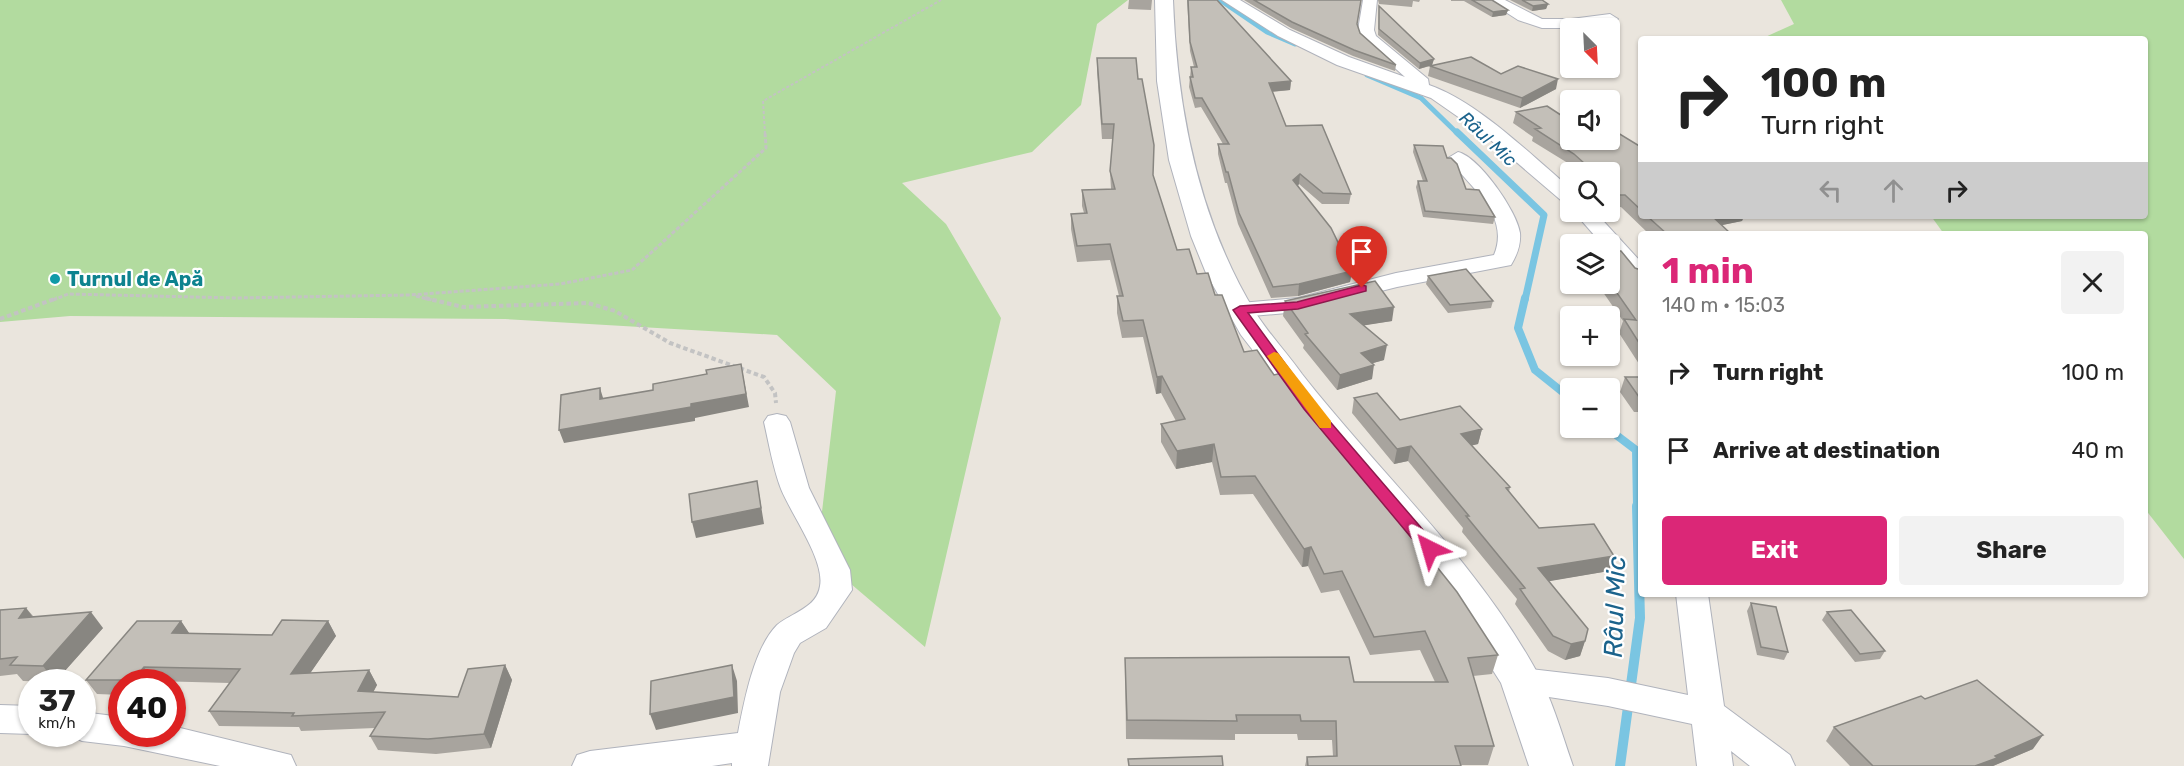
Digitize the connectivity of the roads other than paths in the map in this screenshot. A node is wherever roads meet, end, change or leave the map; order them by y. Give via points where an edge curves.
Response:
1 (1164, 0) edge
2 (1229, 0) edge
3 (1370, 0) edge
4 (1494, 0) edge
5 (1560, 24) edge
6 (1437, 94) junction
7 (1458, 158) dead end
8 (1560, 189) edge
9 (1594, 222) edge
10 (1638, 267) edge
11 (1240, 310) junction
12 (777, 422) road end
13 (1692, 597) edge
14 (1521, 681) junction
15 (1708, 713) junction
16 (0, 719) edge
17 (18, 720) edge
18 (186, 743) edge
19 (751, 756) edge
20 (278, 766) edge
21 (590, 766) edge
22 (1551, 766) edge
23 (1715, 766) edge
24 (1777, 766) edge

1 - 11 street via 1164,53 1172,123 1182,165 1197,220
2 - 6 street via 1284,33 1343,60
3 - 6 street via 1366,30 1370,38
4 - 5 street via 1530,20
6 - 8 street via 1494,133
7 - 11 street via 1484,184 1503,214 1509,232 1509,251 1503,260 1396,280 1298,305
9 - 10 street
11 - 14 street via 1309,406 1430,549
12 - 19 street via 795,488 835,570 836,590 814,620 789,634 779,650 763,692
13 - 15 street
14 - 15 street via 1608,692
14 - 22 street
15 - 23 street
15 - 24 street
16 - 17 street
18 - 20 street
19 - 21 street

